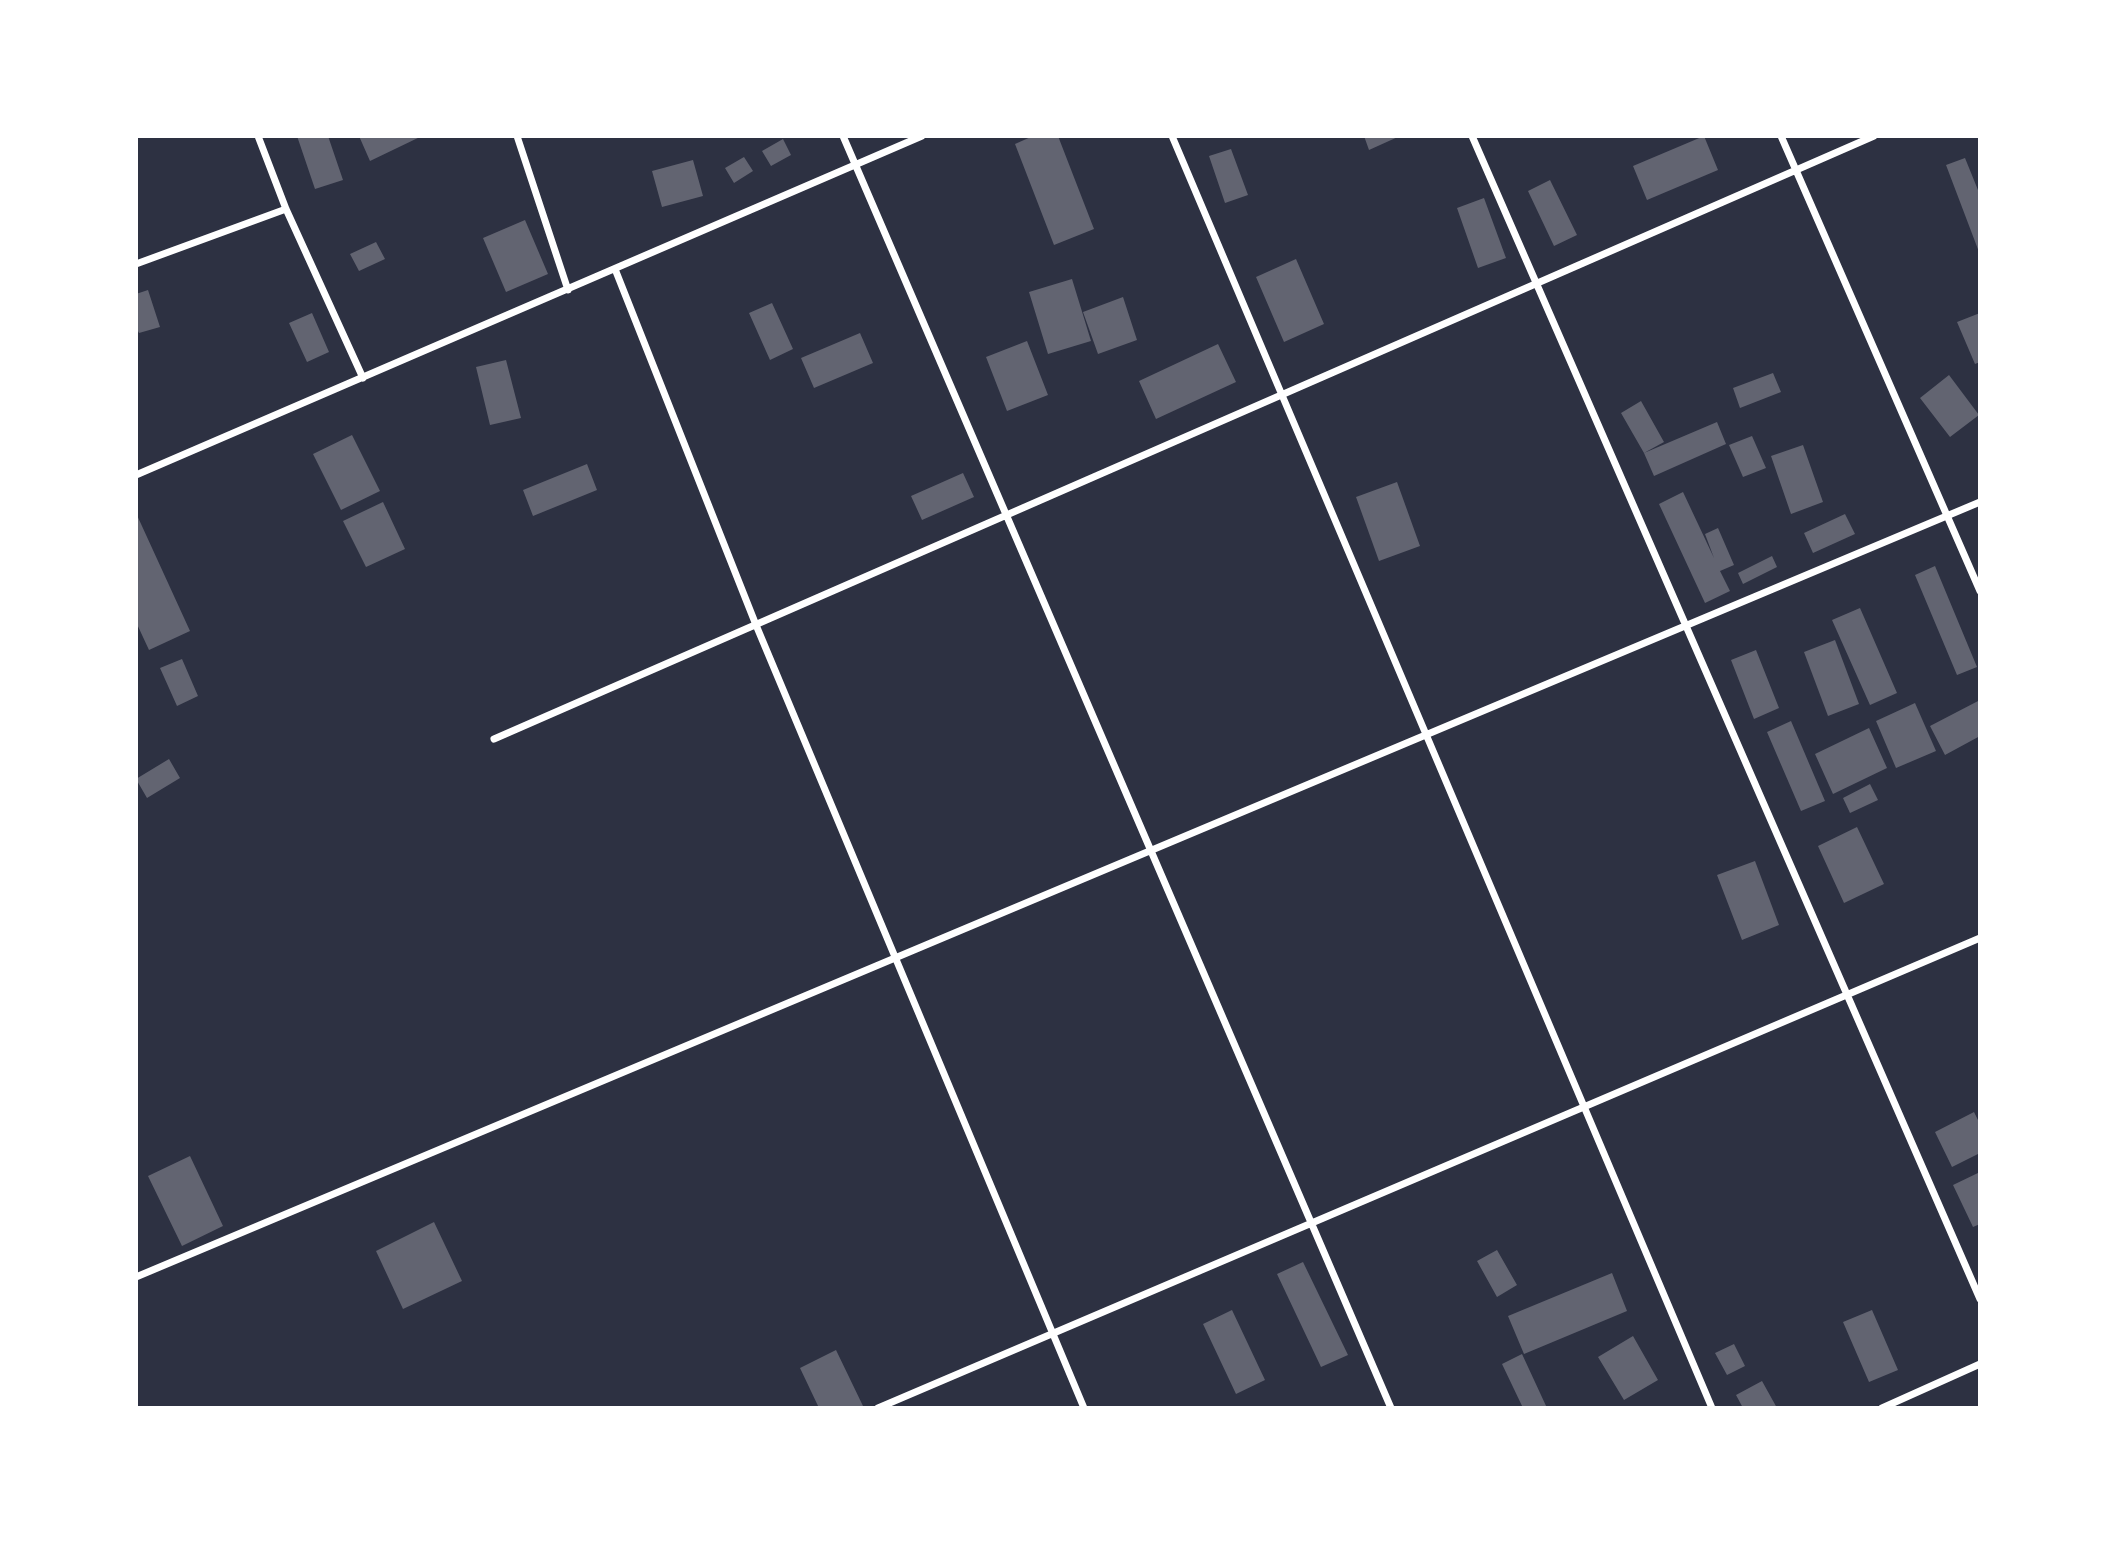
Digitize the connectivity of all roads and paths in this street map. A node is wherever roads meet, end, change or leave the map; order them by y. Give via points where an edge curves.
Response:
1 (258, 136) edge
2 (517, 136) edge
3 (843, 136) edge
4 (922, 136) edge
5 (1172, 136) edge
6 (1472, 136) edge
7 (1781, 136) edge
8 (1874, 136) edge
9 (856, 165) junction
10 (1796, 171) junction
11 (286, 209) junction
12 (136, 264) edge
13 (615, 269) junction
14 (1536, 284) junction
15 (568, 289) junction
16 (363, 378) junction
17 (1282, 395) junction
18 (136, 475) edge
19 (1979, 502) edge
20 (1007, 516) junction
21 (1947, 516) junction
22 (1979, 592) edge
23 (756, 625) junction
24 (1686, 626) junction
25 (1426, 735) junction
26 (494, 739) dead end
27 (1151, 851) junction
28 (1979, 938) edge
29 (895, 958) junction
30 (1847, 995) junction
31 (1584, 1107) junction
32 (1311, 1223) junction
33 (136, 1277) edge
34 (1979, 1299) edge
35 (1052, 1333) junction
36 (1979, 1364) edge
37 (878, 1408) edge
38 (1084, 1408) edge
39 (1391, 1408) edge
40 (1712, 1408) edge
41 (1882, 1408) edge

1 - 11 street
2 - 15 street
3 - 9 street
4 - 9 street
5 - 17 street
6 - 14 street
7 - 10 street
8 - 10 street
9 - 13 street
9 - 20 street
10 - 14 street
10 - 21 street
11 - 12 street
11 - 16 street
13 - 15 street
13 - 23 street
14 - 17 street
14 - 24 street
15 - 16 street
16 - 18 street
17 - 20 street
17 - 25 street
19 - 21 street
20 - 23 street
20 - 27 street
21 - 22 street
21 - 24 street
23 - 26 street
23 - 29 street
24 - 25 street
24 - 30 street
25 - 27 street
25 - 31 street
27 - 29 street
27 - 32 street
28 - 30 street
29 - 33 street
29 - 35 street
30 - 31 street
30 - 34 street
31 - 32 street
31 - 40 street
32 - 35 street
32 - 39 street
35 - 37 street
35 - 38 street
36 - 41 street

